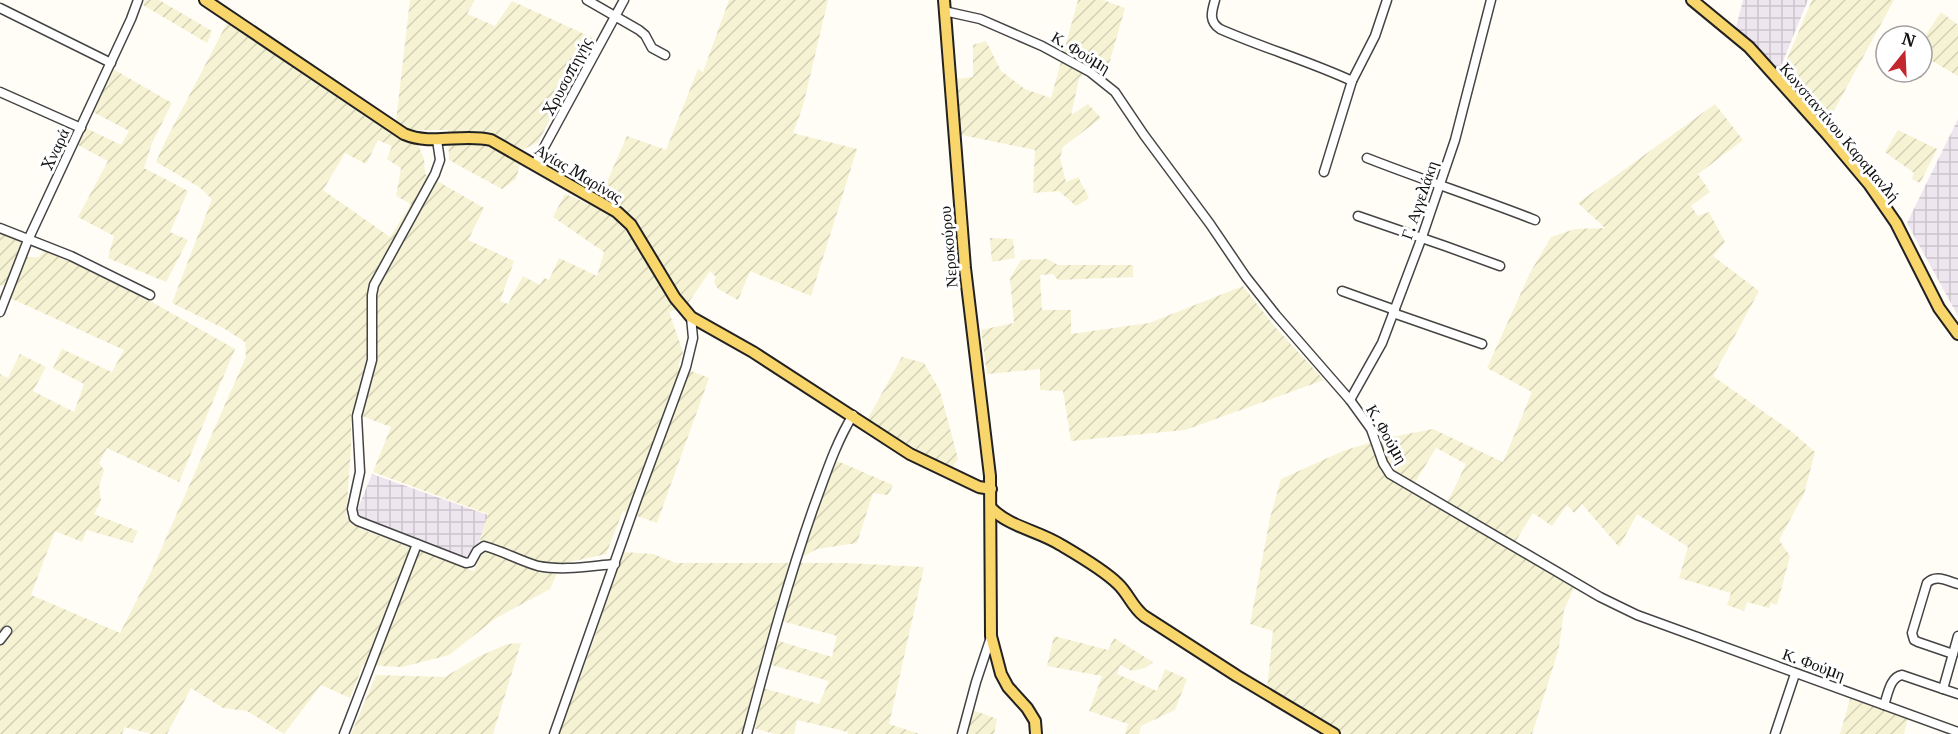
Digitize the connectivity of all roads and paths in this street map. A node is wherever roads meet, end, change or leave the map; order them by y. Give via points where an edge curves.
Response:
1 (138, 0) edge
2 (205, 0) edge
3 (587, 0) edge
4 (624, 0) edge
5 (1215, 0) edge
6 (1387, 0) edge
7 (1491, 0) edge
8 (1692, 0) edge
9 (944, 6) edge
10 (0, 8) edge
11 (616, 17) junction
12 (665, 54) dead end
13 (111, 63) junction
14 (1352, 81) junction
15 (0, 92) edge
16 (81, 128) junction
17 (437, 140) junction
18 (1367, 158) dead end
19 (536, 164) junction
20 (1324, 172) dead end
21 (1440, 186) junction
22 (1358, 216) dead end
23 (1535, 220) dead end
24 (0, 228) edge
25 (1422, 237) junction
26 (28, 240) junction
27 (1500, 266) dead end
28 (1342, 291) dead end
29 (150, 295) dead end
30 (1394, 311) junction
31 (0, 312) edge
32 (691, 317) junction
33 (1958, 334) edge
34 (1482, 344) dead end
35 (1350, 400) junction
36 (853, 416) junction
37 (991, 489) junction
38 (992, 509) junction
39 (417, 544) junction
40 (615, 564) junction
41 (1958, 584) edge
42 (7, 631) dead end
43 (991, 636) junction
44 (1958, 636) edge
45 (0, 640) edge
46 (1953, 654) junction
47 (1795, 674) junction
48 (1943, 689) junction
49 (1958, 694) edge
50 (1884, 705) junction
51 (1934, 723) junction
52 (1958, 732) edge
53 (344, 734) edge
54 (554, 734) edge
55 (747, 734) edge
56 (962, 734) edge
57 (1036, 734) edge
58 (1334, 734) edge
59 (1774, 734) edge
60 (1932, 734) edge

1 - 13 street, Χναρά
2 - 17 main road, Αγίας Μαρίνας via 395,129 413,138
3 - 11 street
4 - 11 street, Χρυσοπηγής
5 - 14 street via 1212,21 1220,28
6 - 14 street via 1375,36
7 - 21 street, Γ. Αγγελάκη
8 - 33 main road, Κωνσταντίνου Καραμανλή via 1749,48 1869,184 1896,224 1939,308
9 - 35 street, Κ. Φούμη via 1042,46 1090,72 1115,92 1246,277
9 - 37 main road, Νεροκούρου via 965,268
10 - 13 street
11 - 12 street via 639,30 652,48
11 - 19 street, Χρυσοπηγής
13 - 16 street, Χναρά
14 - 20 street
15 - 16 street
16 - 26 street, Χναρά
17 - 19 main road, Αγίας Μαρίνας via 483,138
17 - 39 street via 440,160 435,174 374,285 372,360 357,416 360,472 352,509 358,521
18 - 21 street
19 - 32 main road, Αγίας Μαρίνας via 624,218
21 - 23 street
21 - 25 street, Γ. Αγγελάκη
22 - 25 street
24 - 26 street
25 - 27 street
25 - 30 street, Γ. Αγγελάκη
26 - 29 street
26 - 31 street, Χναρά
28 - 30 street
30 - 34 street
30 - 35 street, Γ. Αγγελάκη via 1382,343
32 - 36 main road, Αγίας Μαρίνας
32 - 40 street via 693,338 686,367
35 - 47 street, Κ. Φούμη via 1371,429 1386,470 1398,478 1600,597 1637,615
36 - 37 main road, Αγίας Μαρίνας via 910,454
36 - 55 street via 840,439 806,530
37 - 38 main road, Νεροκούρου
38 - 43 main road, Νεροκούρου
38 - 58 main road via 1001,518 1060,544 1117,582 1138,612
39 - 40 street via 466,563 484,546 549,568
39 - 53 street
40 - 54 street
41 - 46 street via 1938,578 1927,583 1912,637
42 - 45 street
43 - 56 street
43 - 57 main road, Νεροκούρου via 1001,674 1035,721
44 - 46 street
46 - 48 street
47 - 50 street, Κ. Φούμη
47 - 59 street
48 - 49 street
48 - 50 street via 1898,675
50 - 51 street, Κ. Φούμη
51 - 52 street, Κ. Φούμη
51 - 60 street

